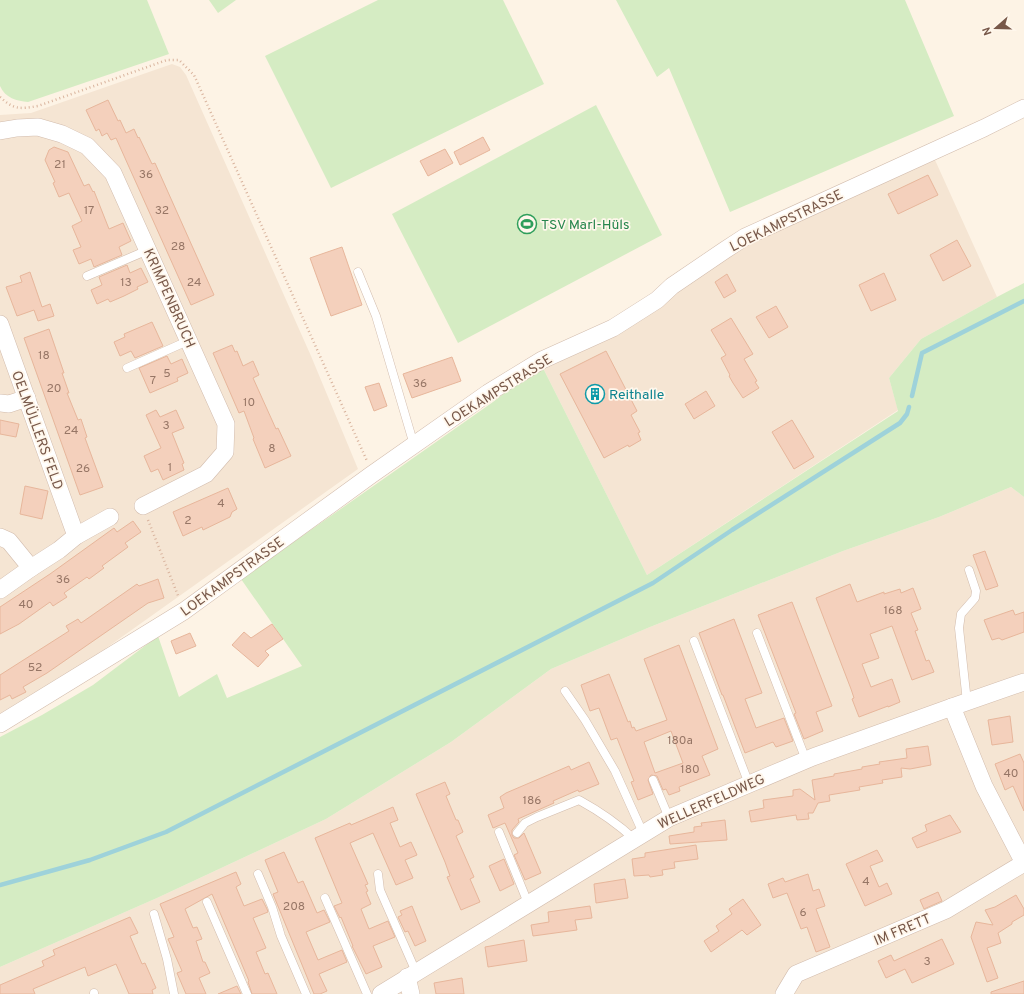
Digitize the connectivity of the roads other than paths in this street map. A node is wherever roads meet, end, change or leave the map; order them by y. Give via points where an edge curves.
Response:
1 (1024, 108) edge
2 (0, 131) edge
3 (148, 250) junction
4 (358, 272) dead end
5 (86, 276) dead end
6 (0, 324) edge
7 (190, 340) junction
8 (127, 368) dead end
9 (27, 398) junction
10 (0, 403) edge
11 (414, 445) junction
12 (143, 506) road end
13 (110, 517) dead end
14 (76, 536) junction
15 (0, 537) edge
16 (31, 568) junction
17 (969, 570) dead end
18 (0, 590) edge
19 (757, 633) dead end
20 (694, 641) dead end
21 (1024, 682) edge
22 (566, 691) dead end
23 (959, 704) junction
24 (0, 724) edge
25 (806, 760) junction
26 (653, 780) dead end
27 (749, 784) junction
28 (669, 818) junction
29 (499, 832) dead end
30 (517, 833) dead end
31 (638, 836) junction
32 (1024, 863) edge
33 (258, 874) dead end
34 (378, 874) dead end
35 (325, 898) dead end
36 (207, 902) dead end
37 (528, 903) junction
38 (154, 914) dead end
39 (412, 974) junction
40 (174, 994) edge
41 (247, 994) edge
42 (306, 994) edge
43 (367, 994) edge
44 (381, 994) edge
45 (411, 994) edge
46 (784, 994) edge

1 - 11 street, LOEKAMPSTRASSE via 745,237 613,328 542,360 488,393
2 - 3 street, KRIMPENBRUCH via 38,127 62,134 87,146 113,173
3 - 5 lane
3 - 7 street, KRIMPENBRUCH
4 - 11 lane via 376,316
6 - 9 street, OELMÜLLERS FELD
7 - 8 lane
7 - 12 street, KRIMPENBRUCH via 226,424 225,452 206,474
9 - 10 street via 9,404
9 - 14 street, OELMÜLLERS FELD
11 - 24 street, LOEKAMPSTRASSE via 184,611
13 - 14 street
14 - 16 street
15 - 16 street via 9,541
16 - 18 street
17 - 23 lane via 976,591 975,598 961,614
19 - 25 lane
20 - 27 lane
21 - 23 street, WELLERFELDWEG
22 - 31 lane via 615,771
23 - 25 street, WELLERFELDWEG
23 - 32 street via 984,786
25 - 27 street, WELLERFELDWEG
26 - 28 lane
27 - 28 street, WELLERFELDWEG
28 - 31 street, WELLERFELDWEG
29 - 37 lane
30 - 31 lane via 525,823 537,816 579,800
31 - 37 street, WELLERFELDWEG
32 - 46 street, IM FRETT via 946,910 796,974
33 - 42 lane via 272,907 280,936
34 - 39 lane via 378,882
35 - 43 lane
36 - 41 lane
37 - 39 street, WELLERFELDWEG
38 - 40 lane
39 - 44 street, WELLERFELDWEG
39 - 45 street

